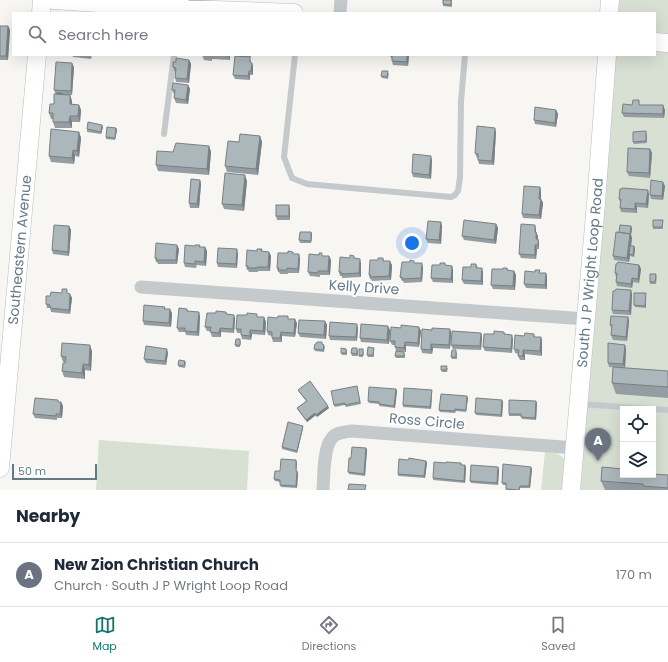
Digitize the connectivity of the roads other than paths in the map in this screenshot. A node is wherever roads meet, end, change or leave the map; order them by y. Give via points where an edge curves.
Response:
1 (42, 0) edge
2 (52, 0) edge
3 (341, 0) edge
4 (610, 0) edge
5 (188, 7) edge
6 (41, 12) edge
7 (276, 12) edge
8 (340, 12) edge
9 (609, 12) edge
10 (656, 42) edge
11 (668, 43) edge
12 (37, 56) edge
13 (174, 56) edge
14 (295, 56) edge
15 (465, 56) edge
16 (607, 56) edge
17 (164, 134) dead end
18 (140, 287) dead end
19 (586, 319) junction
20 (578, 404) junction
21 (620, 407) edge
22 (656, 409) edge
23 (668, 410) edge
24 (575, 448) junction
25 (0, 468) edge
26 (323, 490) edge
27 (571, 490) edge

1 - 6 main road
2 - 5 main road
3 - 8 street
4 - 9 main road
5 - 7 main road
10 - 11 main road
12 - 25 main road, Southeastern Avenue
13 - 17 lane
14 - 15 lane via 284,157 292,178 307,184 451,197 458,190 460,177 461,101
16 - 19 main road, South J P Wright Loop Road
18 - 19 street, Kelly Drive
19 - 20 main road, South J P Wright Loop Road
20 - 21 lane
20 - 24 main road, South J P Wright Loop Road
22 - 23 lane
24 - 26 street, Ross Circle via 352,431 339,433 327,446
24 - 27 main road, South J P Wright Loop Road

